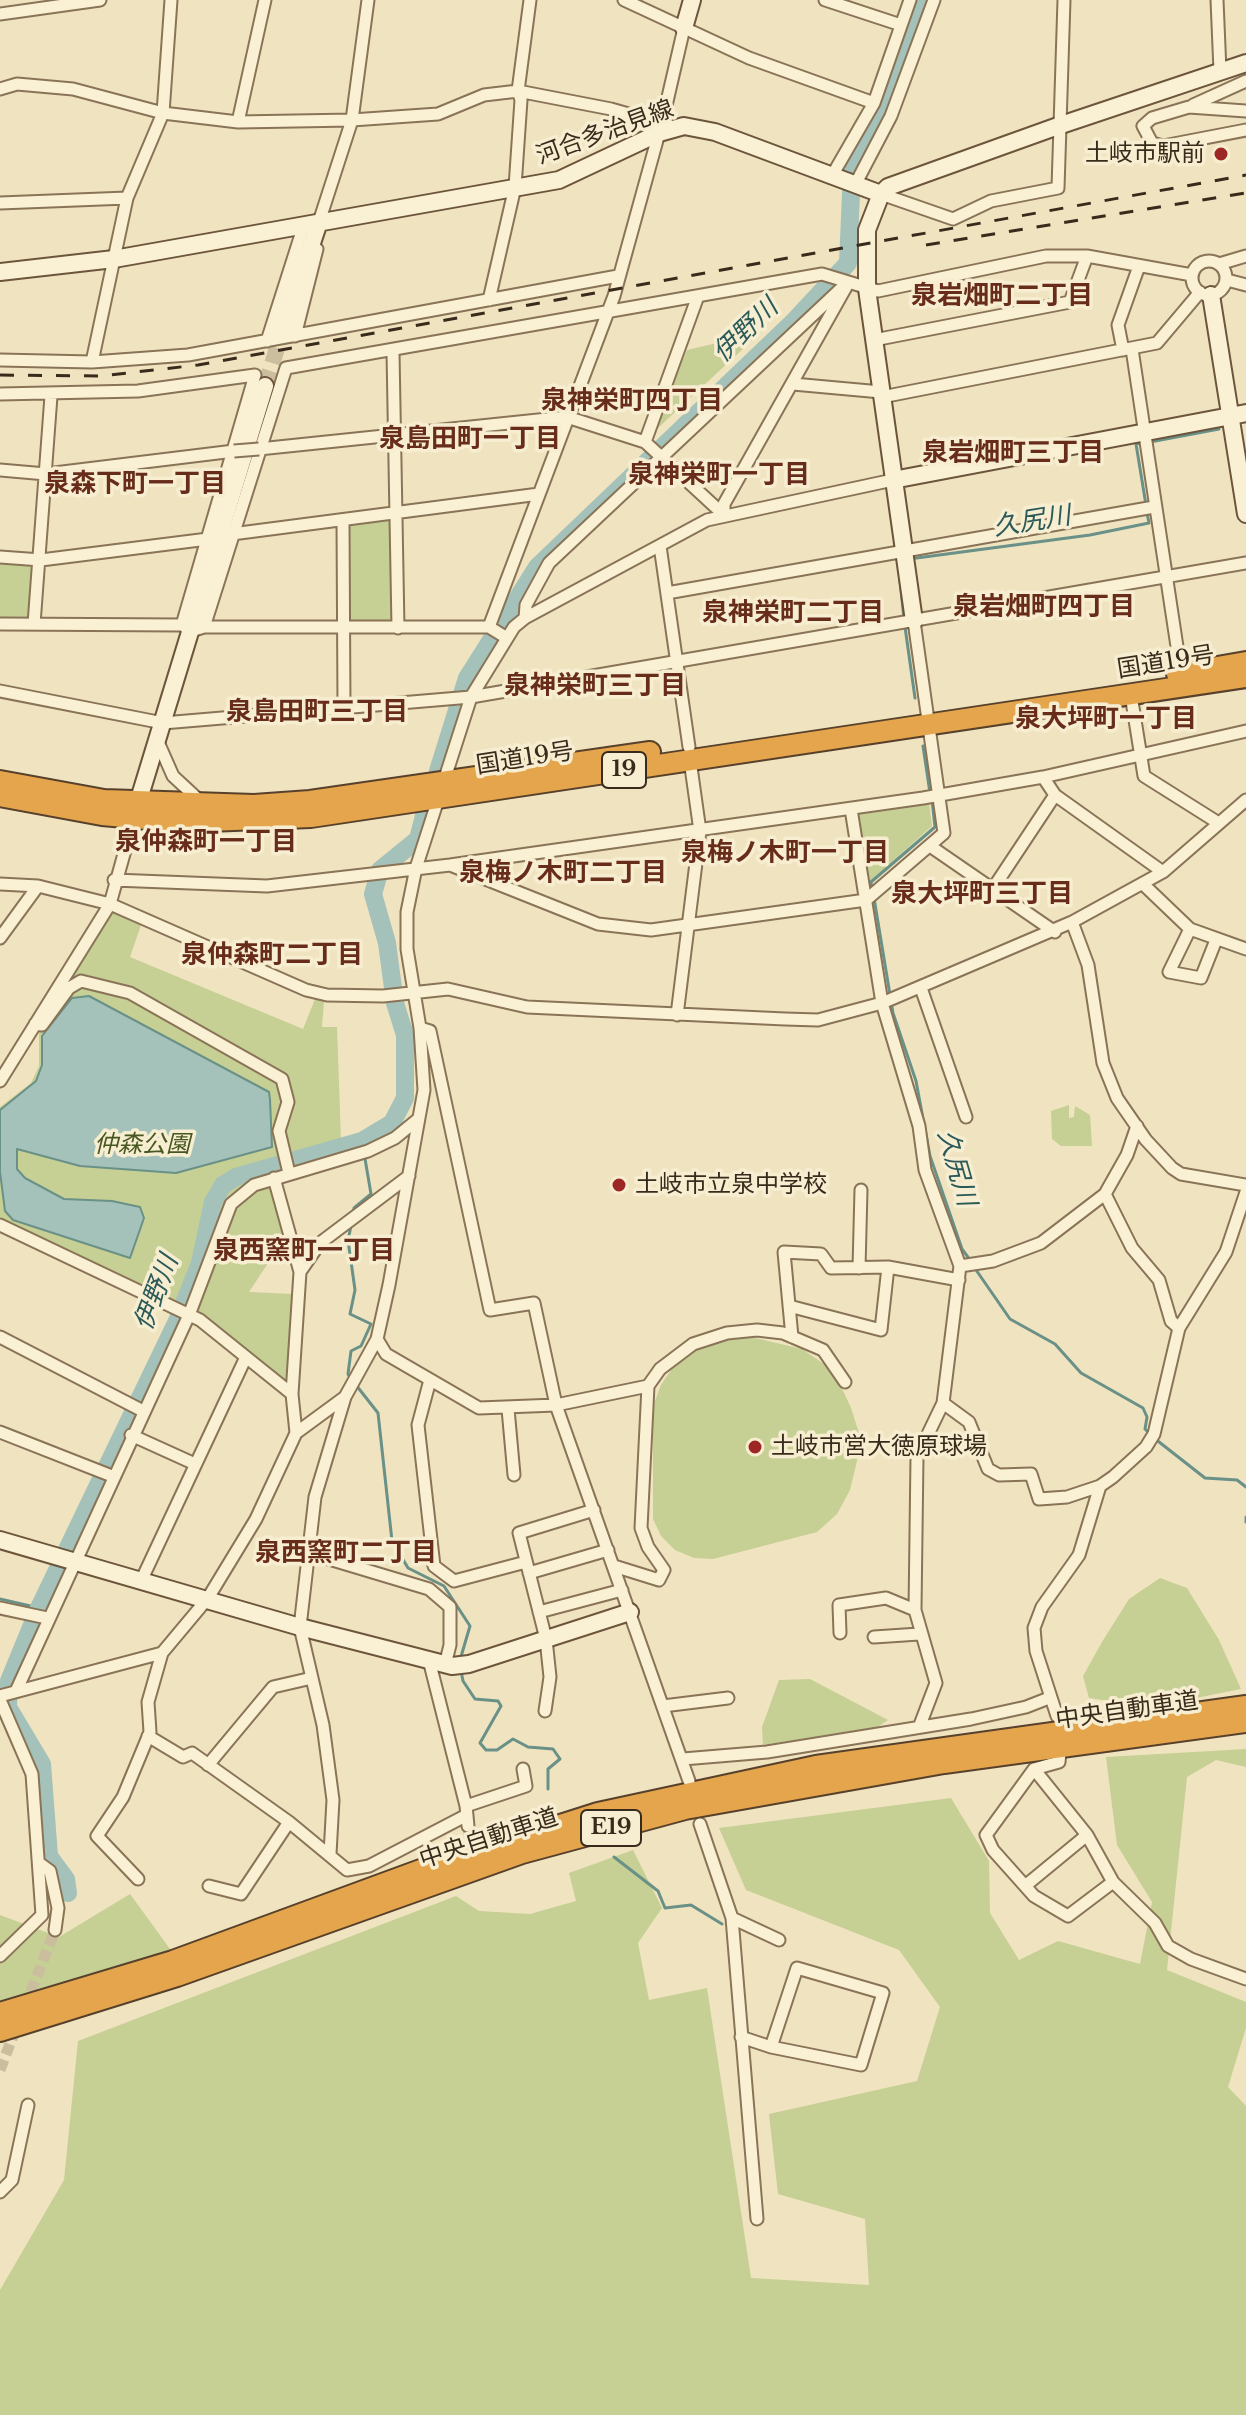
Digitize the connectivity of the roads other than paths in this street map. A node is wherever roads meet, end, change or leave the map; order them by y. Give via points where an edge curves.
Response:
1 (100, 0) edge
2 (171, 0) edge
3 (265, 0) edge
4 (368, 0) edge
5 (530, 0) edge
6 (624, 0) edge
7 (692, 0) edge
8 (825, 0) edge
9 (910, 0) edge
10 (934, 0) edge
11 (1064, 0) edge
12 (1217, 0) edge
13 (0, 14) edge
14 (901, 25) junction
15 (684, 28) junction
16 (1246, 63) edge
17 (1220, 71) junction
18 (1246, 81) edge
19 (0, 89) edge
20 (518, 91) junction
21 (1132, 100) junction
22 (874, 103) junction
23 (1189, 107) junction
24 (1246, 111) edge
25 (163, 113) junction
26 (352, 120) junction
27 (238, 122) junction
28 (1058, 126) junction
29 (1143, 126) junction
30 (666, 128) junction
31 (1246, 130) edge
32 (844, 178) junction
33 (515, 187) junction
34 (881, 194) junction
35 (127, 198) junction
36 (0, 203) edge
37 (316, 223) junction
38 (1087, 256) junction
39 (1246, 256) edge
40 (114, 259) junction
41 (1219, 264) junction
42 (1139, 266) junction
43 (0, 272) edge
44 (1192, 275) junction
45 (618, 276) junction
46 (1227, 280) junction
47 (848, 282) junction
48 (1246, 285) edge
49 (867, 289) junction
50 (1206, 294) junction
51 (698, 296) junction
52 (489, 300) junction
53 (606, 312) junction
54 (282, 337) junction
55 (874, 340) junction
56 (1128, 350) junction
57 (393, 352) junction
58 (0, 360) edge
59 (92, 362) junction
60 (793, 384) junction
61 (265, 386) tunnel mouth
62 (0, 394) edge
63 (882, 394) junction
64 (51, 396) junction
65 (1239, 415) edge
66 (567, 417) junction
67 (1144, 433) junction
68 (395, 435) junction
69 (645, 442) junction
70 (259, 449) junction
71 (234, 451) junction
72 (660, 456) junction
73 (0, 470) edge
74 (46, 474) junction
75 (893, 480) junction
76 (539, 494) junction
77 (1154, 507) junction
78 (397, 514) junction
79 (1246, 514) edge
80 (724, 515) junction
81 (343, 520) junction
82 (232, 534) junction
83 (208, 539) junction
84 (660, 546) junction
85 (904, 552) junction
86 (0, 557) edge
87 (41, 560) junction
88 (1246, 563) edge
89 (1165, 577) junction
90 (667, 593) junction
91 (525, 618) junction
92 (914, 621) junction
93 (0, 624) edge
94 (34, 624) junction
95 (489, 627) junction
96 (192, 628) junction
97 (398, 628) junction
98 (343, 629) junction
99 (507, 638) junction
100 (676, 662) junction
101 (1246, 662) edge
102 (1181, 673) junction
103 (1246, 677) edge
104 (0, 691) edge
105 (1131, 695) junction
106 (471, 697) junction
107 (344, 708) junction
108 (926, 717) junction
109 (163, 723) junction
110 (1246, 731) edge
111 (158, 741) junction
112 (689, 753) junction
113 (1140, 755) junction
114 (1043, 777) junction
115 (0, 781) edge
116 (443, 790) junction
117 (940, 794) junction
118 (1055, 795) junction
119 (0, 796) edge
120 (1246, 800) edge
121 (208, 807) junction
122 (851, 809) junction
123 (136, 811) junction
124 (1217, 822) junction
125 (700, 831) junction
126 (930, 846) junction
127 (450, 865) junction
128 (416, 868) junction
129 (1163, 872) junction
130 (114, 880) junction
131 (0, 884) edge
132 (1143, 884) junction
133 (38, 886) junction
134 (992, 890) junction
135 (866, 900) junction
136 (110, 904) junction
137 (1072, 922) junction
138 (688, 925) junction
139 (1190, 929) junction
140 (1055, 932) junction
141 (0, 938) edge
142 (1216, 940) junction
143 (1246, 949) edge
144 (921, 988) junction
145 (408, 994) junction
146 (882, 1003) junction
147 (677, 1015) junction
148 (35, 1024) junction
149 (420, 1028) junction
150 (0, 1081) edge
151 (966, 1117) dead end
152 (417, 1120) junction
153 (1137, 1126) junction
154 (289, 1173) junction
155 (409, 1176) junction
156 (274, 1178) junction
157 (1246, 1185) edge
158 (861, 1190) dead end
159 (1246, 1192) edge
160 (1105, 1194) junction
161 (0, 1225) edge
162 (969, 1265) junction
163 (888, 1267) junction
164 (859, 1268) junction
165 (300, 1272) junction
166 (959, 1280) junction
167 (789, 1306) junction
168 (189, 1315) junction
169 (1179, 1328) junction
170 (0, 1337) edge
171 (792, 1337) junction
172 (377, 1339) junction
173 (246, 1357) junction
174 (430, 1380) junction
175 (845, 1382) dead end
176 (648, 1386) junction
177 (347, 1392) junction
178 (292, 1394) junction
179 (943, 1403) junction
180 (556, 1405) junction
181 (508, 1409) junction
182 (143, 1411) junction
183 (0, 1432) edge
184 (296, 1433) junction
185 (131, 1435) junction
186 (195, 1464) junction
187 (514, 1475) dead end
188 (112, 1476) junction
189 (1100, 1486) junction
190 (594, 1510) junction
191 (0, 1540) edge
192 (608, 1550) junction
193 (309, 1553) junction
194 (74, 1561) junction
195 (614, 1566) junction
196 (528, 1568) junction
197 (142, 1579) junction
198 (622, 1590) junction
199 (208, 1598) junction
200 (0, 1608) edge
201 (915, 1610) junction
202 (539, 1612) junction
203 (630, 1612) junction
204 (47, 1618) junction
205 (300, 1627) junction
206 (840, 1633) dead end
207 (919, 1634) junction
208 (874, 1637) dead end
209 (546, 1639) junction
210 (162, 1653) junction
211 (448, 1664) junction
212 (312, 1678) junction
213 (17, 1689) junction
214 (0, 1698) edge
215 (728, 1698) dead end
216 (1049, 1698) junction
217 (663, 1706) junction
218 (1246, 1706) edge
219 (545, 1711) dead end
220 (1057, 1716) dead end
221 (1246, 1722) edge
222 (920, 1725) junction
223 (148, 1736) junction
224 (1060, 1753) dead end
225 (683, 1759) junction
226 (208, 1765) junction
227 (523, 1769) dead end
228 (1034, 1769) junction
229 (689, 1781) dead end
230 (467, 1816) junction
231 (289, 1822) junction
232 (700, 1824) dead end
233 (1087, 1835) junction
234 (330, 1854) junction
235 (39, 1863) junction
236 (138, 1879) dead end
237 (1113, 1882) junction
238 (209, 1886) dead end
239 (1025, 1886) junction
240 (732, 1918) junction
241 (55, 1930) tunnel mouth
242 (779, 1940) dead end
243 (0, 1956) edge
244 (1246, 1979) edge
245 (0, 2013) edge
246 (0, 2031) edge
247 (741, 2037) junction
248 (771, 2047) junction
249 (28, 2105) dead end
250 (0, 2192) edge
251 (757, 2219) dead end

1 - 13 street
2 - 25 street
3 - 27 street
4 - 26 street
5 - 20 street
6 - 15 street
7 - 15 street
8 - 14 street
9 - 14 street
10 - 32 street via 891,116
11 - 28 street
12 - 17 street
14 - 22 street
15 - 22 street via 749,58
15 - 30 street
16 - 17 street
17 - 21 street
18 - 23 street
19 - 25 street via 17,84 73,89
20 - 26 street via 484,95 438,114
20 - 30 street
20 - 33 street
21 - 28 street
21 - 29 street
22 - 32 street
23 - 24 street
23 - 29 street
25 - 27 street
25 - 35 street
26 - 27 street
26 - 37 street
28 - 34 street via 888,187
28 - 34 street via 1058,188 991,201 953,219
29 - 31 street via 1152,143 1163,146
30 - 32 street, 河合多治見線 via 715,132
30 - 33 street, 河合多治見線 via 559,180
30 - 45 street
32 - 34 street, 河合多治見線
33 - 37 street, 河合多治見線
33 - 52 street
34 - 49 street via 867,230
35 - 36 street
35 - 40 street
37 - 40 street, 河合多治見線
37 - 54 street
38 - 42 street
38 - 49 street via 1046,256
38 - 55 street via 1070,302
39 - 41 street
40 - 43 street, 河合多治見線
40 - 59 street
41 - 44 street via 1205,261
41 - 46 street
42 - 44 street
42 - 56 street via 1118,325
44 - 50 street
45 - 52 street
45 - 53 street
46 - 48 street
46 - 50 street via 1222,290
47 - 49 street
47 - 51 street via 822,274
47 - 60 street
47 - 72 street
49 - 55 street
50 - 56 street via 1157,343
50 - 65 street
51 - 53 street
51 - 69 street
52 - 54 street
53 - 57 street
53 - 66 street
54 - 59 street via 188,355
55 - 63 street
56 - 63 street
56 - 67 street
57 - 68 street
57 - 70 street via 286,368
58 - 59 street
60 - 63 street
60 - 80 street via 724,504
61 - 96 street
62 - 64 street
63 - 75 street
64 - 71 street via 255,375
64 - 74 street
65 - 67 street
65 - 79 street
66 - 68 street
66 - 69 street
66 - 76 street
67 - 75 street
67 - 77 street
68 - 70 street
68 - 78 street
69 - 72 street
70 - 71 street, bridge
70 - 82 street
71 - 74 street
71 - 83 street
72 - 80 street
72 - 91 street via 549,563 526,605
73 - 74 street
74 - 87 street
75 - 80 street
75 - 85 street
76 - 78 street
76 - 95 street
77 - 85 street
77 - 89 street
78 - 81 street
78 - 97 street
80 - 84 street
81 - 82 street
81 - 98 street
82 - 96 street
83 - 87 street
83 - 96 street
84 - 90 street
84 - 91 street
85 - 90 street
85 - 92 street
86 - 87 street
87 - 94 street
88 - 89 street
89 - 92 street
89 - 102 street
90 - 100 street
91 - 99 street
92 - 100 street
92 - 108 street
93 - 94 street
94 - 96 street
95 - 97 street
95 - 99 street
96 - 98 street
96 - 109 street
97 - 98 street
98 - 107 street
99 - 106 street
100 - 106 street
100 - 112 street
101 - 102 highway, 国道19号 / 19
102 - 108 highway, 国道19号 / 19
103 - 105 highway, 国道19号 / 19
104 - 109 street
105 - 108 highway, 国道19号 / 19
105 - 113 street
106 - 107 street
106 - 116 street
107 - 109 street
108 - 112 highway, 国道19号 / 19
108 - 117 street
109 - 111 street
110 - 113 street
111 - 121 street via 173,776
111 - 123 street
112 - 116 highway, 国道19号 / 19
112 - 125 street
113 - 114 street
113 - 124 street via 1144,776
114 - 117 street
114 - 118 street
115 - 123 highway, 国道19号 / 19
116 - 121 highway, 国道19号 / 19
116 - 123 highway, 国道19号 / 19 via 268,820 182,822
116 - 128 street
117 - 122 street
117 - 126 street via 944,833
118 - 129 street
118 - 134 street
119 - 123 highway, 国道19号 / 19
120 - 124 street
121 - 123 highway, 国道19号 / 19
122 - 125 street
122 - 135 street
123 - 130 street
124 - 129 street
125 - 127 street
125 - 138 street
126 - 134 street
126 - 135 street
127 - 128 street
127 - 138 street via 598,924 651,930
128 - 130 street via 267,886
128 - 145 street via 407,912
129 - 132 street
130 - 136 street
131 - 133 street
132 - 137 street
132 - 139 street
133 - 136 street
133 - 141 street
134 - 140 street
135 - 138 street
135 - 146 street
136 - 145 street via 306,990 327,995
136 - 148 street
137 - 140 street
137 - 153 street via 1088,965 1110,1085
138 - 147 street
139 - 142 street
139 - 142 street via 1169,972 1201,978
140 - 144 street
142 - 143 street
144 - 146 street
144 - 151 street
145 - 147 street via 448,989 527,1007
145 - 149 street
146 - 147 street via 818,1020
146 - 162 street via 919,1126 925,1170
148 - 150 street
148 - 154 street via 42,1025 69,988 81,981 130,993 282,1079 288,1102 279,1131
149 - 152 street via 424,1090
149 - 180 street via 430,1031 490,1310 534,1303
152 - 154 street via 395,1138 362,1153
152 - 155 street
153 - 157 street via 1181,1174
153 - 160 street
154 - 156 street
155 - 165 street via 320,1243
155 - 172 street
156 - 165 street
156 - 168 street via 254,1185 231,1204
158 - 164 street
159 - 169 street via 1226,1252
160 - 162 street via 1041,1243
160 - 169 street via 1132,1248 1159,1280 1171,1321
161 - 168 street
162 - 166 street
163 - 164 street
163 - 166 street
163 - 167 street via 881,1330
164 - 167 street via 831,1268 821,1254 784,1252
165 - 178 street
166 - 179 street
167 - 171 street
168 - 173 street
168 - 182 street
169 - 189 street via 1154,1434
170 - 182 street
171 - 175 street via 823,1350
171 - 176 street via 757,1330 693,1344 660,1369
172 - 174 street via 386,1354
172 - 177 street
173 - 178 street
173 - 186 street
174 - 181 street via 479,1408
174 - 196 street via 418,1425 434,1566 454,1581
176 - 180 street
176 - 195 street via 641,1528 664,1570 659,1580
177 - 184 street
177 - 193 street via 315,1497
178 - 184 street
179 - 189 street via 969,1422 988,1469 999,1475 1031,1474 1039,1499
179 - 201 street via 917,1457
180 - 181 street
180 - 190 street
181 - 187 street
182 - 185 street
183 - 188 street
184 - 199 street via 256,1519
185 - 186 street
185 - 188 street
186 - 197 street
188 - 194 street
189 - 216 street via 1079,1555 1036,1618 1036,1651
190 - 192 street
190 - 196 street via 519,1533
191 - 194 street
192 - 195 street
192 - 196 street
193 - 205 street
193 - 211 street via 429,1589 450,1607
194 - 197 street
194 - 204 street
195 - 198 street
196 - 202 street
197 - 199 street
198 - 202 street
198 - 203 street
199 - 205 street
199 - 210 street
200 - 204 street
201 - 206 street via 886,1598 839,1605
201 - 207 street
202 - 209 street
203 - 209 street
203 - 217 street
204 - 213 street
205 - 211 street
205 - 212 street
207 - 208 street
207 - 222 street via 936,1683
209 - 211 street
209 - 219 street via 550,1677
210 - 213 street
210 - 223 street via 148,1702
211 - 230 street
212 - 226 street via 273,1687
212 - 234 street via 333,1800
213 - 214 street
214 - 235 street via 32,1774
215 - 217 street
216 - 220 street
216 - 222 street via 971,1719
217 - 225 street
218 - 245 highway, 中央自動車道 / E19 via 816,1766 598,1813 429,1867 173,1961
221 - 246 highway, 中央自動車道 / E19 via 944,1763 685,1809 522,1853 177,1976
222 - 225 street via 767,1752
223 - 226 street
223 - 236 street via 123,1797 97,1836
224 - 228 street via 1059,1762
225 - 229 street
226 - 231 street
227 - 230 street via 526,1786
228 - 233 street
228 - 239 street via 986,1835
230 - 234 street via 356,1870 347,1870
231 - 234 street
231 - 238 street via 241,1894
232 - 240 street
233 - 237 street
233 - 239 street
235 - 241 street via 50,1871 58,1908
235 - 243 street via 42,1915
237 - 239 street via 1068,1916
237 - 244 street via 1155,1923 1168,1946
240 - 242 street
240 - 247 street
247 - 248 street
247 - 251 street
248 - 248 street via 861,2065 883,1993 797,1968
249 - 250 street via 12,2180

